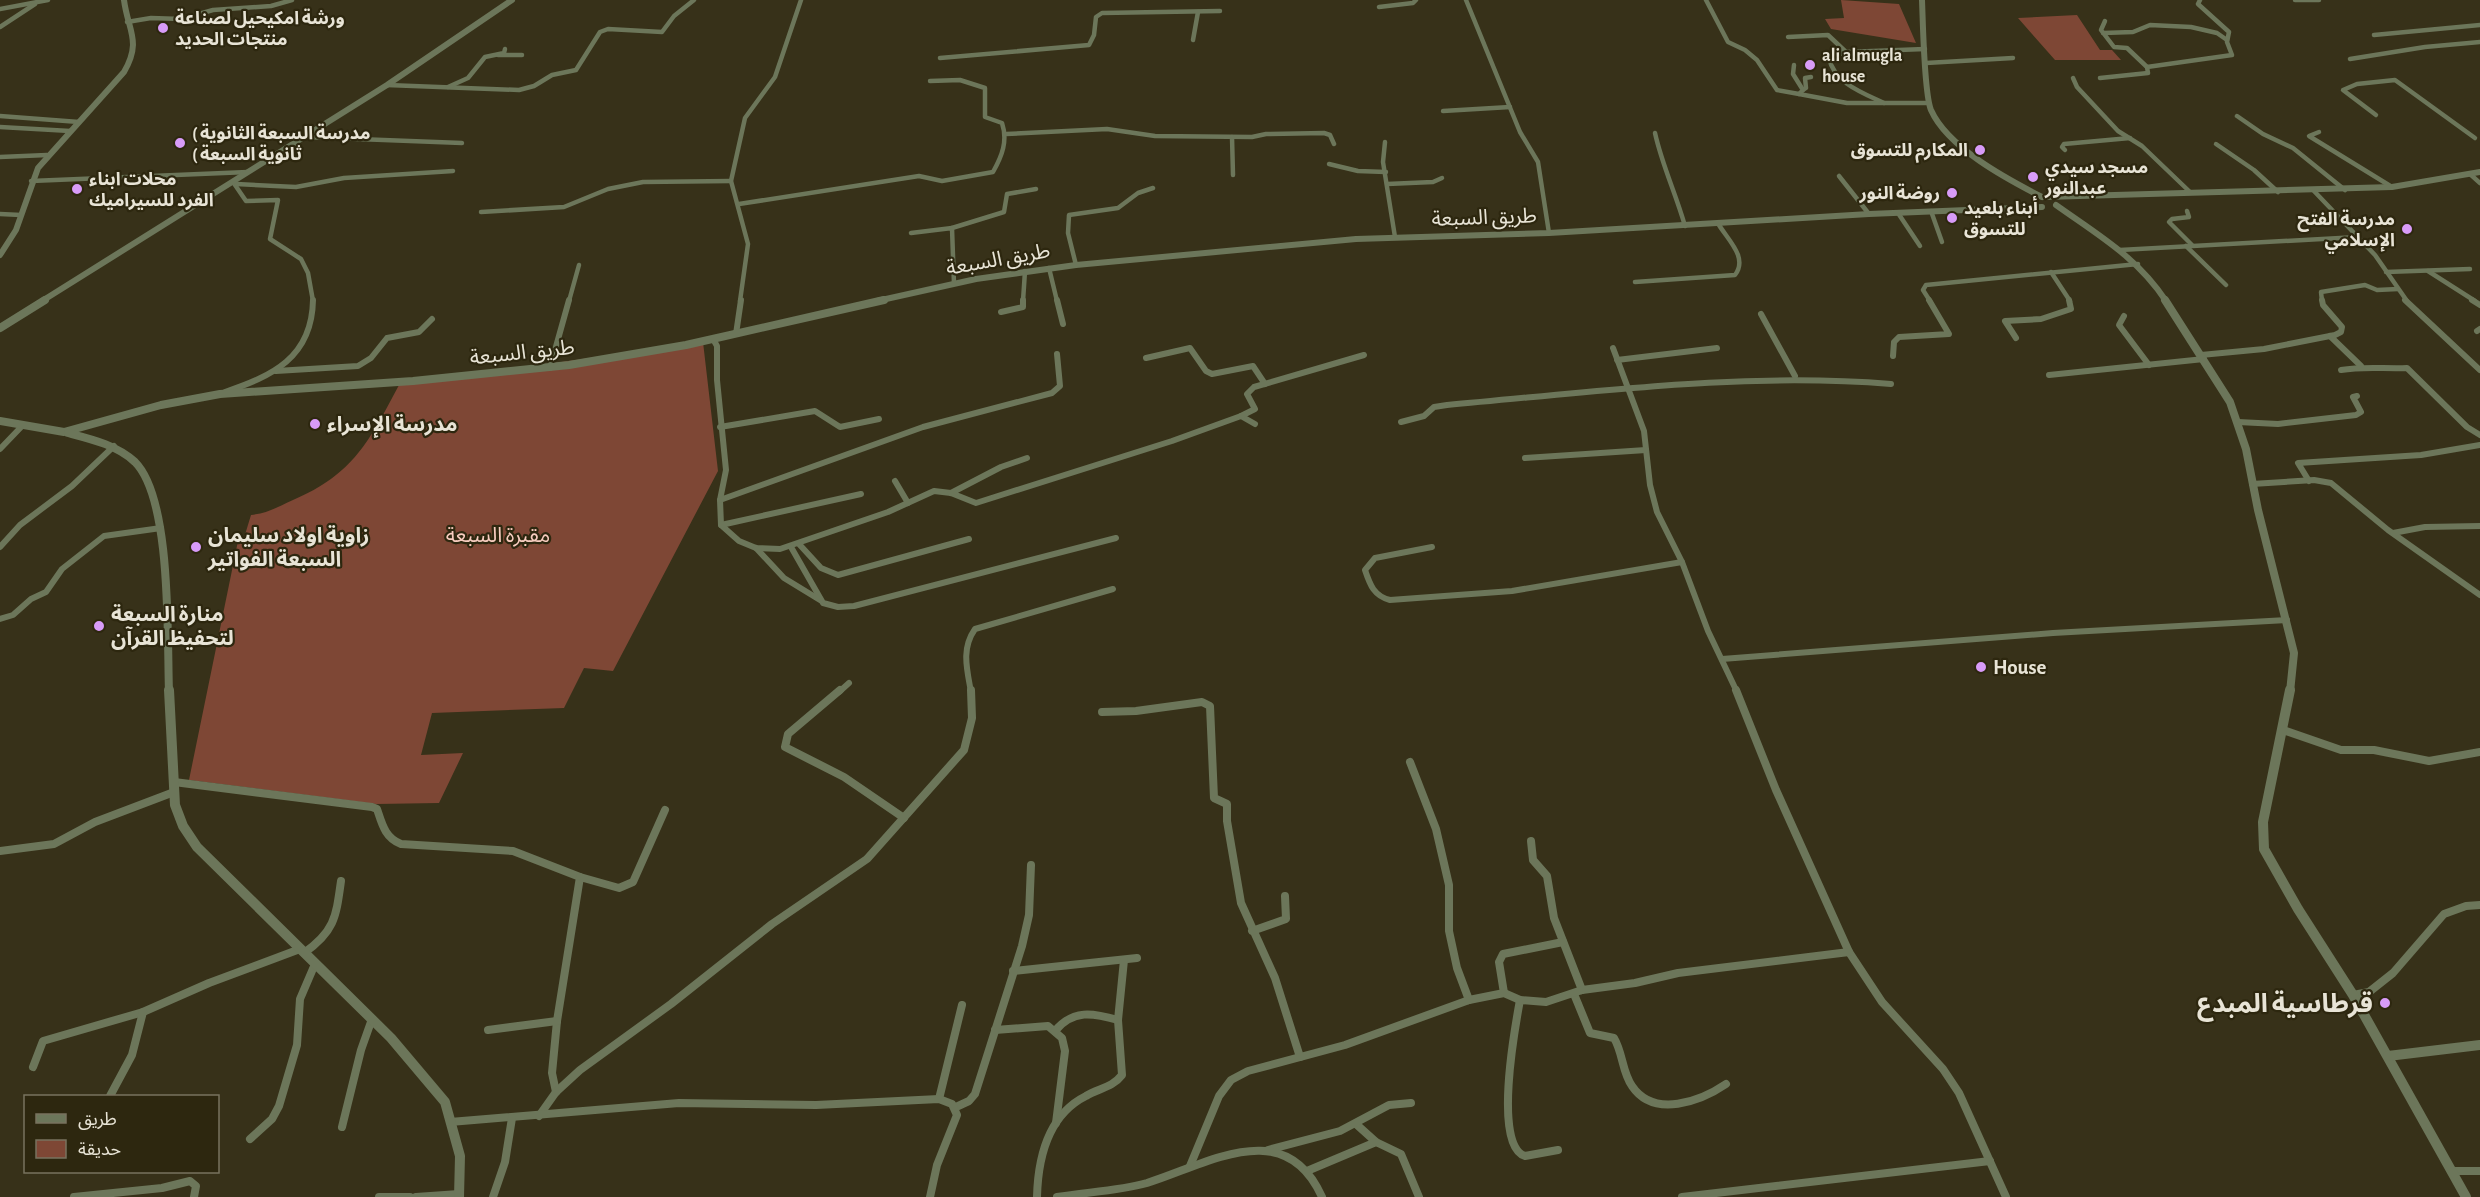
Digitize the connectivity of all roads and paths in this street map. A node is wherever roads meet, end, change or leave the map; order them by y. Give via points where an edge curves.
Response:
1 (48, 0) edge
2 (124, 0) edge
3 (292, 0) edge
4 (512, 0) edge
5 (694, 0) edge
6 (801, 0) edge
7 (1416, 0) edge
8 (1466, 0) edge
9 (1706, 0) edge
10 (1922, 0) edge
11 (2200, 0) edge
12 (2295, 0) edge
13 (2319, 0) edge
14 (40, 1) edge
15 (1170, 3) dead end
16 (1379, 7) dead end
17 (0, 9) edge
18 (1170, 10) junction
19 (1221, 11) dead end
20 (1198, 12) junction
21 (2105, 21) dead end
22 (127, 22) junction
23 (2480, 25) edge
24 (0, 27) edge
25 (2103, 33) junction
26 (2374, 35) dead end
27 (1788, 37) dead end
28 (1193, 40) dead end
29 (2227, 40) junction
30 (2480, 42) edge
31 (505, 49) dead end
32 (1925, 49) junction
33 (1846, 52) junction
34 (496, 55) junction
35 (522, 55) dead end
36 (940, 58) dead end
37 (2013, 58) dead end
38 (2350, 59) dead end
39 (1926, 63) junction
40 (1794, 65) dead end
41 (2147, 67) junction
42 (1811, 77) dead end
43 (2073, 78) dead end
44 (2100, 78) dead end
45 (930, 81) dead end
46 (387, 85) junction
47 (447, 88) junction
48 (1801, 92) junction
49 (1884, 103) junction
50 (1929, 103) junction
51 (1510, 107) junction
52 (1443, 111) dead end
53 (2376, 115) dead end
54 (0, 116) edge
55 (2237, 116) dead end
56 (79, 122) junction
57 (0, 127) edge
58 (70, 130) junction
59 (2319, 132) dead end
60 (1006, 134) junction
61 (1655, 134) dead end
62 (304, 137) junction
63 (1232, 137) junction
64 (2130, 138) junction
65 (2478, 139) edge
66 (1385, 142) dead end
67 (462, 143) dead end
68 (1334, 144) dead end
69 (2216, 144) dead end
70 (2065, 150) dead end
71 (47, 155) junction
72 (0, 157) edge
73 (1329, 164) dead end
74 (453, 171) dead end
75 (249, 172) junction
76 (1386, 172) junction
77 (2480, 172) edge
78 (2470, 174) junction
79 (1233, 175) dead end
80 (1839, 176) dead end
81 (1442, 178) dead end
82 (32, 181) junction
83 (731, 182) junction
84 (234, 183) junction
85 (2480, 183) edge
86 (1387, 184) junction
87 (2391, 187) junction
88 (1153, 188) dead end
89 (1036, 189) dead end
90 (2026, 189) joint
91 (2345, 190) junction
92 (2313, 191) junction
93 (2190, 192) junction
94 (2278, 192) junction
95 (2070, 198) junction
96 (2039, 199) junction
97 (739, 204) junction
98 (2056, 204) junction
99 (2014, 206) junction
100 (2043, 207) junction
101 (1931, 211) junction
102 (2187, 211) dead end
103 (481, 212) dead end
104 (1898, 213) junction
105 (0, 214) edge
106 (1869, 214) junction
107 (21, 215) junction
108 (2072, 218) junction
109 (1719, 225) junction
110 (1685, 226) junction
111 (952, 228) junction
112 (912, 233) dead end
113 (1549, 233) junction
114 (1395, 237) junction
115 (2358, 237) junction
116 (1942, 242) dead end
117 (2189, 245) junction
118 (1920, 246) dead end
119 (2120, 250) junction
120 (0, 255) edge
121 (2138, 264) junction
122 (579, 265) dead end
123 (1076, 265) junction
124 (1049, 268) junction
125 (2470, 269) dead end
126 (1025, 271) junction
127 (2428, 271) junction
128 (2051, 272) junction
129 (2386, 272) junction
130 (1635, 282) dead end
131 (954, 284) junction
132 (2226, 285) dead end
133 (2398, 289) junction
134 (2480, 305) edge
135 (1001, 312) dead end
136 (1761, 314) dead end
137 (2124, 316) dead end
138 (432, 319) dead end
139 (1063, 324) dead end
140 (0, 328) edge
141 (736, 334) junction
142 (2330, 336) junction
143 (2016, 338) dead end
144 (713, 339) junction
145 (1613, 348) dead end
146 (1717, 348) dead end
147 (1057, 354) dead end
148 (1364, 355) dead end
149 (1893, 356) dead end
150 (2203, 357) junction
151 (1146, 358) dead end
152 (1617, 360) junction
153 (2149, 365) junction
154 (2361, 366) junction
155 (550, 368) junction
156 (2341, 370) dead end
157 (2480, 370) edge
158 (276, 371) junction
159 (2049, 375) dead end
160 (1795, 376) junction
161 (1265, 384) junction
162 (1892, 384) dead end
163 (1630, 389) junction
164 (220, 394) junction
165 (2357, 396) dead end
166 (1241, 416) junction
167 (879, 420) dead end
168 (0, 421) edge
169 (1401, 422) dead end
170 (2238, 422) junction
171 (1255, 424) dead end
172 (22, 425) junction
173 (720, 427) junction
174 (64, 432) junction
175 (2480, 435) edge
176 (2480, 445) edge
177 (114, 446) junction
178 (0, 448) edge
179 (1646, 450) junction
180 (1027, 458) dead end
181 (1525, 458) dead end
182 (895, 481) dead end
183 (2309, 481) junction
184 (2253, 484) junction
185 (951, 493) junction
186 (861, 495) dead end
187 (720, 500) junction
188 (908, 503) junction
189 (722, 525) junction
190 (2480, 526) edge
191 (161, 528) junction
192 (2393, 533) junction
193 (1116, 538) dead end
194 (969, 539) dead end
195 (799, 544) junction
196 (0, 547) edge
197 (791, 547) junction
198 (1432, 547) dead end
199 (756, 548) junction
200 (1682, 562) junction
201 (1113, 589) dead end
202 (2480, 595) edge
203 (820, 600) junction
204 (0, 619) edge
205 (2287, 620) junction
206 (1722, 659) junction
207 (849, 683) dead end
208 (1102, 712) dead end
209 (2283, 730) junction
210 (2480, 752) edge
211 (1410, 762) dead end
212 (174, 787) junction
213 (665, 810) dead end
214 (904, 818) junction
215 (1531, 841) dead end
216 (0, 851) edge
217 (1031, 865) dead end
218 (580, 877) junction
219 (341, 881) dead end
220 (1285, 896) dead end
221 (2480, 905) edge
222 (1252, 931) junction
223 (1563, 942) junction
224 (302, 951) junction
225 (1849, 952) junction
226 (1137, 958) dead end
227 (1124, 960) junction
228 (315, 964) junction
229 (1013, 971) junction
230 (1578, 992) junction
231 (1504, 993) junction
232 (2353, 995) junction
233 (1469, 1000) junction
234 (1520, 1000) junction
235 (962, 1005) dead end
236 (142, 1012) junction
237 (372, 1019) junction
238 (1118, 1020) junction
239 (557, 1021) junction
240 (489, 1030) dead end
241 (995, 1030) junction
242 (1055, 1031) junction
243 (2480, 1045) edge
244 (2388, 1056) junction
245 (1300, 1057) junction
246 (33, 1067) dead end
247 (1726, 1084) dead end
248 (556, 1092) junction
249 (111, 1095) edge
250 (939, 1099) junction
251 (1411, 1103) dead end
252 (956, 1107) junction
253 (539, 1116) junction
254 (512, 1118) junction
255 (450, 1122) junction
256 (1056, 1124) junction
257 (1356, 1124) junction
258 (342, 1127) dead end
259 (250, 1139) dead end
260 (1376, 1142) junction
261 (1558, 1150) dead end
262 (1264, 1151) junction
263 (1990, 1161) junction
264 (1190, 1166) junction
265 (1307, 1171) junction
266 (2480, 1171) edge
267 (2452, 1172) junction
268 (1111, 1193) edge
269 (459, 1196) edge
270 (74, 1197) edge
271 (194, 1197) edge
272 (379, 1197) edge
273 (410, 1197) edge
274 (416, 1197) edge
275 (494, 1197) edge
276 (930, 1197) edge
277 (1037, 1197) edge
278 (1057, 1197) edge
279 (1323, 1197) edge
280 (1419, 1197) edge
281 (1682, 1197) edge
282 (2006, 1197) edge
283 (2466, 1197) edge

1 - 14 street
2 - 22 street
3 - 22 street via 271,6
4 - 46 street
5 - 47 street via 674,15 660,33 615,29 600,32 576,70 552,75 530,88
6 - 83 street via 775,78 745,118
7 - 16 street
8 - 51 street
9 - 48 street via 1728,42 1757,60 1777,90
10 - 32 street
11 - 29 street via 2198,4 2229,32
12 - 13 street
14 - 17 street
14 - 24 street
15 - 18 street
18 - 20 street
18 - 36 street via 1102,13 1096,17 1089,45
19 - 20 street
20 - 28 street
21 - 25 street via 2100,29
22 - 56 street via 135,37 134,58
23 - 26 street
25 - 29 street via 2133,32 2150,25 2191,27 2217,33
25 - 41 street via 2114,48 2127,48
27 - 33 street via 1830,35
29 - 41 street via 2233,53 2230,56
30 - 38 street
31 - 34 street
32 - 33 street
32 - 39 street
33 - 49 street via 1829,58 1832,68 1857,89
34 - 35 street
34 - 47 street via 485,57 468,78
37 - 39 street
39 - 50 street
40 - 48 street via 1793,74
41 - 44 street via 2148,74
42 - 48 street via 1805,78 1806,88
43 - 64 street via 2094,107
45 - 60 street via 960,80 985,88 985,117 1002,123
46 - 47 street
46 - 62 street
48 - 49 street via 1837,101
49 - 50 street
50 - 90 street via 1947,132
51 - 52 street
51 - 113 street via 1538,162
53 - 65 street via 2343,90 2357,84 2397,80
54 - 56 street
55 - 91 street via 2293,148
56 - 58 street
57 - 58 street
58 - 71 street
59 - 87 street via 2309,136
60 - 63 street via 1107,129 1155,136
60 - 97 street via 1000,159 987,175 942,181 919,176
61 - 110 street
62 - 67 street
62 - 75 street
63 - 68 street via 1327,133
63 - 79 street
64 - 70 street via 2064,144
64 - 93 street
66 - 76 street
69 - 94 street
71 - 72 street
71 - 82 street
73 - 76 street
74 - 84 street via 344,178 296,187
75 - 82 street
75 - 84 street
76 - 86 street
77 - 78 street
78 - 85 street
78 - 87 street
80 - 106 street
81 - 86 street via 1433,182
82 - 107 street
83 - 97 street
83 - 103 street via 628,184 564,207
84 - 140 street
84 - 158 street via 246,201 278,200 270,239 302,260 314,302 302,342 291,360
86 - 114 street
87 - 91 street
88 - 123 street via 1138,193 1118,208 1069,215 1067,230
89 - 111 street via 1007,194 1004,212
90 - 96 street
91 - 92 street
92 - 94 street
92 - 115 street
93 - 94 street
93 - 95 street
95 - 96 street
95 - 98 street
96 - 98 street
96 - 99 street
96 - 100 street
97 - 141 street via 748,244
98 - 100 street
98 - 108 street
99 - 100 street
99 - 101 street, طريق السبعة
100 - 108 street
101 - 104 street, طريق السبعة
101 - 116 street
102 - 117 street via 2189,217 2169,222
104 - 106 street, طريق السبعة
104 - 118 street
105 - 107 street
106 - 109 street, طريق السبعة
107 - 120 street
108 - 119 street
109 - 110 street, طريق السبعة
109 - 130 street via 1741,259 1742,267 1735,275
110 - 113 street, طريق السبعة
111 - 112 street
111 - 131 street
113 - 114 street, طريق السبعة
114 - 123 street, طريق السبعة
115 - 117 street
115 - 129 street
117 - 119 street
117 - 132 street
119 - 121 street
121 - 128 street
121 - 150 street
122 - 155 street
123 - 124 street, طريق السبعة
124 - 126 street, طريق السبعة
124 - 139 street
125 - 127 street
126 - 131 street, طريق السبعة
126 - 135 street via 1023,307
127 - 129 street
127 - 134 street
128 - 143 street via 2071,309 2041,319 2004,321
128 - 149 street via 1924,286 1949,334 1899,337 1894,342
129 - 133 street
131 - 141 street, طريق السبعة
133 - 142 street via 2375,290 2365,285 2321,292 2323,305 2342,329
133 - 157 street via 2440,336
136 - 160 street
137 - 153 street via 2119,325
138 - 158 street via 418,332 387,338 371,358 358,366
141 - 144 street, طريق السبعة
142 - 150 street
142 - 154 street
144 - 155 street, طريق السبعة
144 - 173 street via 717,346
145 - 152 street
146 - 152 street
147 - 187 street via 1060,386 1053,393 912,430
148 - 161 street
150 - 153 street
150 - 170 street
151 - 161 street via 1190,348 1212,374 1253,366
152 - 163 street
153 - 159 street
154 - 156 street
154 - 175 street via 2374,370 2410,369 2467,427
155 - 164 street, طريق السبعة
158 - 164 street
160 - 162 street
160 - 163 street
161 - 166 street via 1247,390 1255,409
163 - 169 street via 1440,406 1424,416
163 - 179 street
164 - 174 street, طريق السبعة via 161,405
165 - 170 street via 2353,401 2361,412 2356,415 2278,424
166 - 171 street
166 - 185 street via 976,503
167 - 173 street via 840,427 823,414 807,412
168 - 172 street, طريق السبعة
170 - 184 street
172 - 174 street, طريق السبعة
172 - 178 street
173 - 187 street via 726,470
174 - 177 street
176 - 183 street via 2421,454 2298,463
177 - 191 street via 137,464 148,480
177 - 196 street via 72,486 20,525
179 - 181 street
179 - 200 street via 1655,505
180 - 185 street
182 - 188 street
183 - 184 street
183 - 192 street via 2331,483
184 - 205 street
185 - 188 street via 934,491
186 - 189 street
187 - 189 street
188 - 195 street
189 - 199 street via 739,541
190 - 192 street via 2425,527
191 - 204 street via 104,537 62,569 46,592 33,596 15,614
191 - 212 street
192 - 202 street
193 - 203 street via 854,606 828,605
194 - 195 street via 838,575 821,568
195 - 197 street
197 - 199 street
197 - 203 street
198 - 200 street via 1375,558 1365,570 1372,591 1390,600 1512,591
199 - 203 street via 776,574
200 - 206 street
201 - 214 street via 975,629 970,634 966,668 972,697 972,728 964,750
205 - 206 street
205 - 209 street via 2294,653
206 - 225 street
207 - 214 street via 788,734 785,747 844,777
208 - 222 street via 1202,702 1210,706 1214,798 1227,804 1234,872
209 - 210 street via 2341,750 2374,750 2429,761
209 - 232 street via 2263,822 2264,849
211 - 233 street via 1436,829 1449,885 1449,931
212 - 216 street via 54,844
212 - 218 street via 372,807 377,809 387,835 401,844 513,851
212 - 224 street via 179,816 197,847
213 - 218 street via 633,882 619,888
214 - 248 street via 867,859 772,924 671,1004 616,1041
215 - 223 street via 1533,860 1547,876 1554,918
217 - 229 street via 1029,915
218 - 239 street
219 - 224 street via 330,934
220 - 222 street via 1286,919
221 - 232 street via 2444,914 2393,973 2369,992
222 - 245 street via 1275,978
223 - 230 street
223 - 231 street via 1503,954 1499,962
224 - 228 street
224 - 236 street
225 - 230 street via 1678,973
225 - 263 street via 1882,1002 1944,1068
226 - 227 street
227 - 229 street
227 - 238 street
228 - 237 street
228 - 259 street via 300,999 297,1045 279,1106 272,1119
229 - 241 street
230 - 234 street via 1546,1002
230 - 247 street via 1590,1033 1614,1038 1632,1086 1645,1097 1672,1106 1696,1103
231 - 233 street
231 - 234 street
232 - 244 street
233 - 245 street via 1345,1045
234 - 261 street via 1509,1081 1508,1114 1514,1148 1525,1156
235 - 250 street
236 - 246 street via 43,1041
236 - 249 street via 132,1055
237 - 255 street via 445,1102
237 - 258 street
238 - 242 street via 1083,1012 1068,1017
238 - 256 street via 1122,1075 1111,1088 1084,1096
239 - 240 street
239 - 248 street via 552,1073
241 - 242 street via 1048,1026
241 - 252 street via 975,1094
242 - 256 street via 1062,1038 1065,1051
243 - 244 street
244 - 267 street
245 - 264 street via 1248,1071 1231,1080 1219,1096
248 - 253 street
250 - 252 street
250 - 253 street via 816,1106 679,1103
251 - 257 street via 1393,1102 1379,1107
252 - 276 street via 957,1115 937,1166
253 - 254 street
254 - 255 street
254 - 275 street
255 - 269 street via 460,1156
256 - 277 street via 1045,1142 1037,1169
257 - 260 street
257 - 262 street
260 - 265 street
260 - 280 street via 1401,1154
262 - 264 street via 1228,1153
262 - 265 street via 1287,1156
263 - 281 street
263 - 282 street
264 - 268 street
265 - 279 street
266 - 267 street
267 - 283 street
268 - 278 street
269 - 274 street
270 - 271 street via 126,1193 190,1181 196,1186
272 - 273 street

